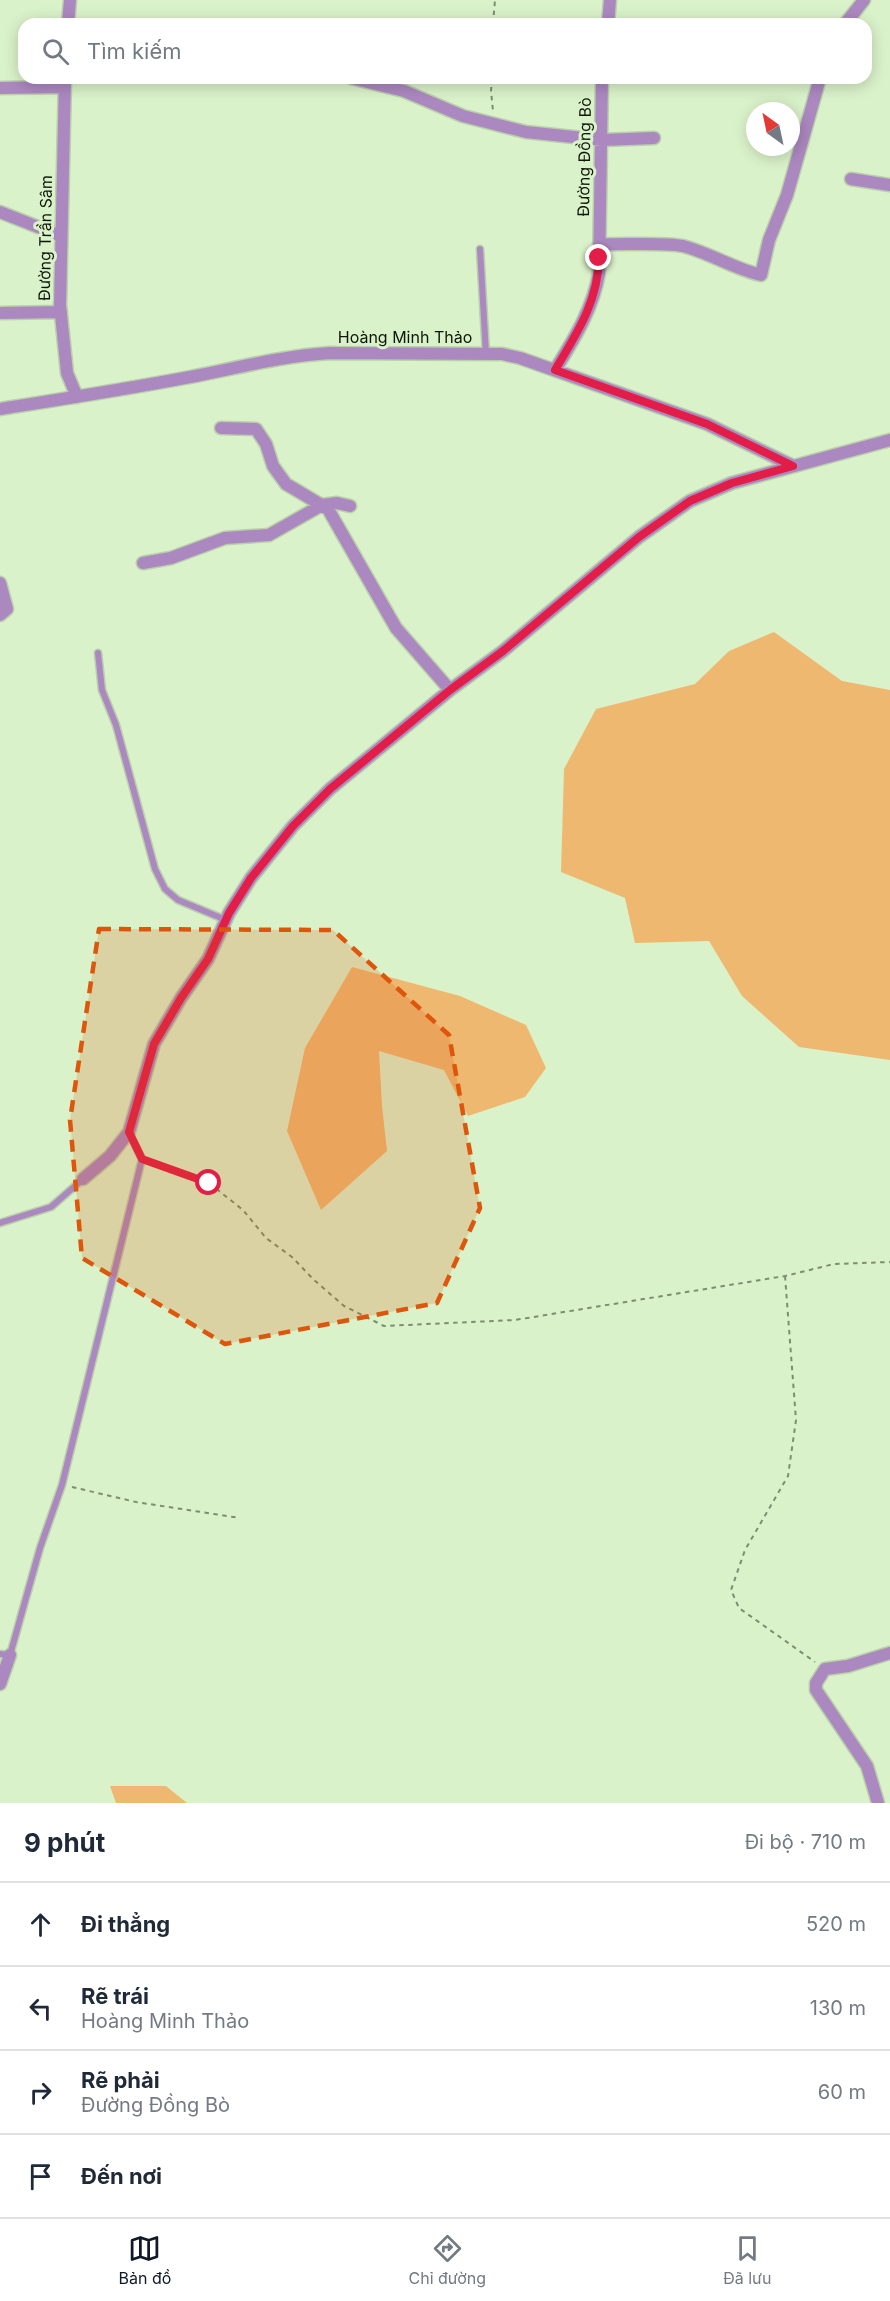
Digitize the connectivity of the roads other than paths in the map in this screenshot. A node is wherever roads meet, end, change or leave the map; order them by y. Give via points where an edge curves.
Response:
1 (70, 0) edge
2 (610, 0) edge
3 (864, 0) edge
4 (68, 18) edge
5 (608, 18) edge
6 (850, 18) edge
7 (52, 84) edge
8 (65, 84) edge
9 (375, 84) edge
10 (602, 84) edge
11 (818, 84) edge
12 (0, 88) edge
13 (654, 138) dead end
14 (602, 140) junction
15 (851, 179) dead end
16 (890, 185) edge
17 (0, 212) edge
18 (61, 236) junction
19 (599, 244) junction
20 (480, 249) dead end
21 (61, 312) junction
22 (0, 313) edge
23 (486, 354) junction
24 (555, 370) junction
25 (76, 397) junction
26 (0, 409) edge
27 (221, 428) dead end
28 (890, 440) edge
29 (793, 466) junction
30 (322, 506) junction
31 (350, 506) dead end
32 (143, 563) dead end
33 (0, 583) edge
34 (0, 615) edge
35 (98, 653) dead end
36 (450, 690) junction
37 (226, 920) junction
38 (129, 1132) junction
39 (83, 1179) joint
40 (0, 1223) edge
41 (890, 1653) edge
42 (5, 1654) edge
43 (0, 1684) edge
44 (878, 1803) edge

1 - 4 street
2 - 5 street
3 - 6 street
7 - 12 street
8 - 18 street, Đường Trần Sâm
9 - 14 street via 495,124
10 - 14 street, Đường Đồng Bò
11 - 19 street via 761,275 679,246
13 - 14 street
14 - 19 street, Đường Đồng Bò
15 - 16 street
17 - 18 street
18 - 21 street, Đường Trần Sâm
19 - 24 street, Đường Đồng Bò via 596,291
20 - 23 lane
21 - 22 street
21 - 25 street, Đường Trần Sâm via 66,372
23 - 24 street, Hoàng Minh Thảo via 520,358
23 - 25 street, Hoàng Minh Thảo via 304,354
24 - 29 street, Hoàng Minh Thảo via 707,424
25 - 26 street, Hoàng Minh Thảo
27 - 30 street via 256,429 286,484
28 - 29 street
29 - 36 street via 732,483 690,501 639,537 503,651
30 - 31 street
30 - 32 street via 270,535 225,538 171,558
30 - 36 street via 328,509 396,628
33 - 34 street via 7,609
35 - 37 lane via 102,690 116,725 155,869 165,889 177,900
36 - 37 street via 330,789 293,826 251,878
37 - 38 street via 208,959 154,1044
38 - 39 street via 110,1156
38 - 42 lane via 142,1159 62,1485
39 - 40 lane via 51,1207
41 - 44 street via 825,1669 816,1683 816,1690 867,1766
42 - 43 street

